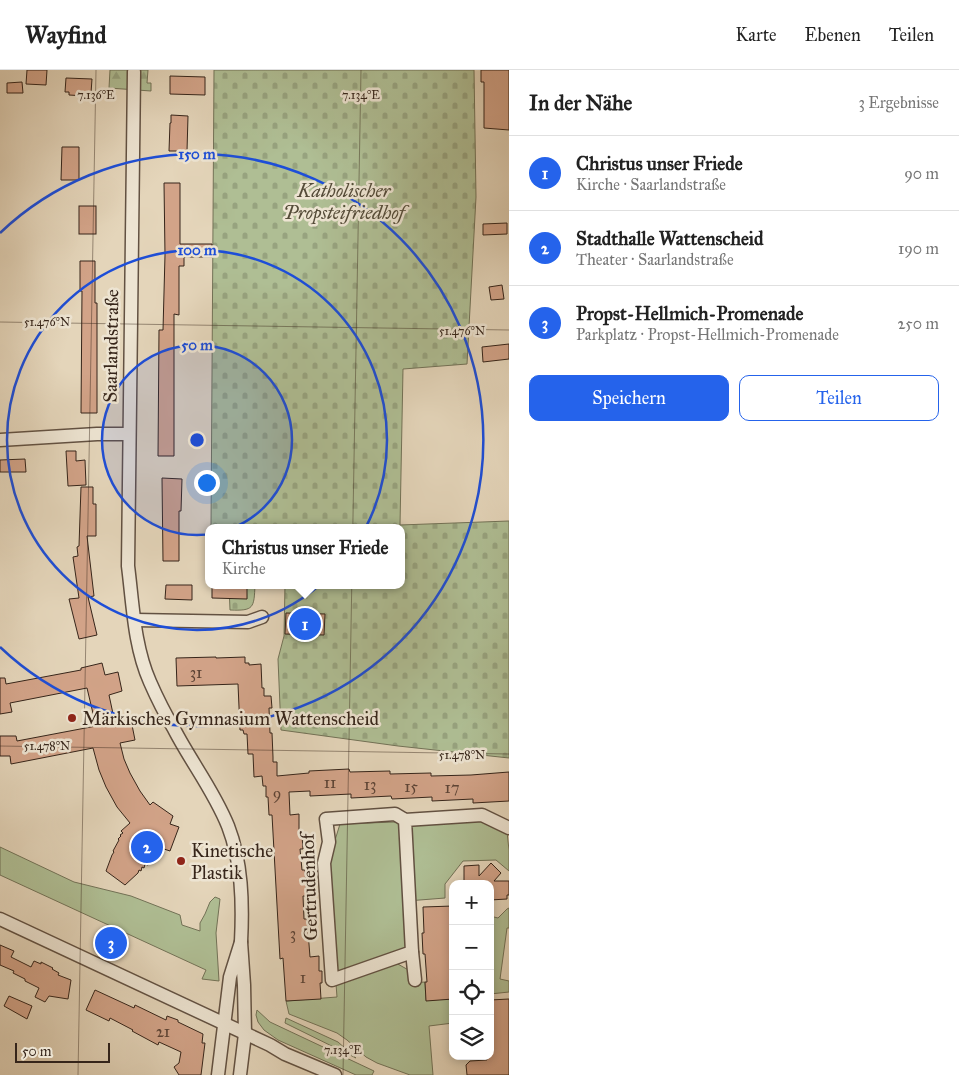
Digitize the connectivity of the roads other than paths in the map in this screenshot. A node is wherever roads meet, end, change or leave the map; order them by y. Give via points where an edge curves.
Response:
1 (134, 72) dead end
2 (129, 434) junction
3 (0, 440) edge
4 (262, 617) dead end
5 (135, 620) junction
6 (404, 820) junction
7 (509, 828) edge
8 (0, 919) edge
9 (241, 942) junction
10 (412, 952) junction
11 (415, 980) dead end
12 (224, 1024) junction
13 (245, 1034) junction
14 (218, 1075) edge
15 (240, 1075) edge
16 (335, 1075) edge

1 - 2 street, Saarlandstraße
2 - 3 street
2 - 5 street, Saarlandstraße via 128,566
4 - 5 street via 248,622
5 - 9 street, Saarlandstraße via 138,645 149,680 228,825 239,864
6 - 7 street, Gertrudenhof via 482,814
6 - 10 street
6 - 10 street, Gertrudenhof via 395,814 326,819 329,842 324,863 332,980
8 - 12 street
9 - 12 street, Saarlandstraße via 230,977
9 - 13 street, Saarlandstraße
10 - 11 street
12 - 13 street
12 - 14 street, Saarlandstraße
13 - 15 street, Saarlandstraße
13 - 16 street

